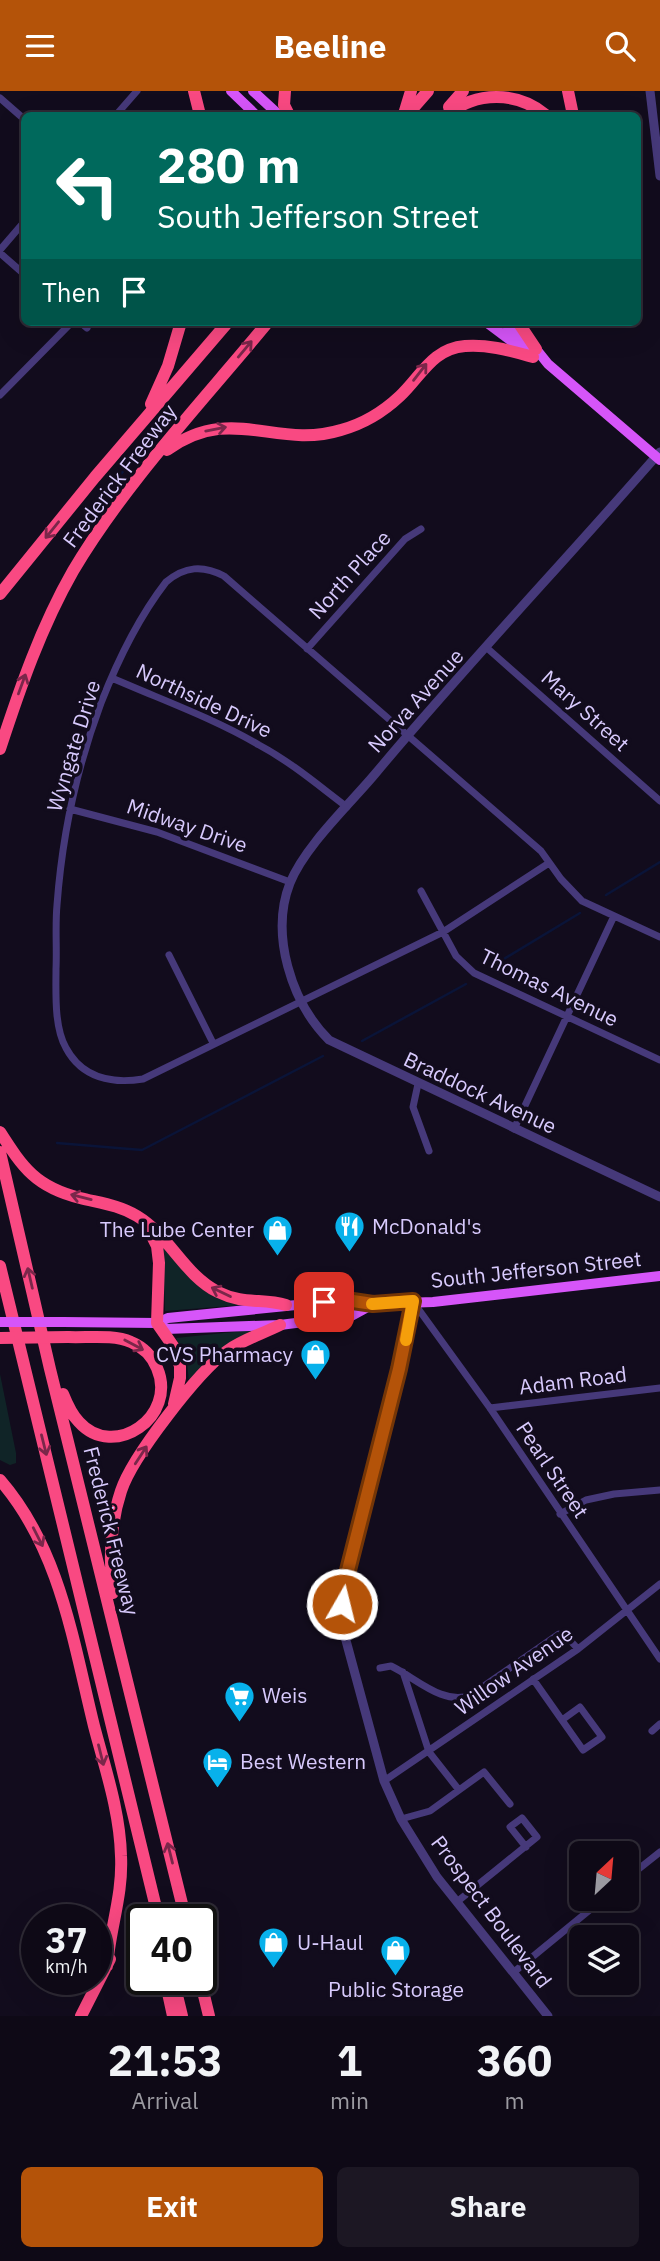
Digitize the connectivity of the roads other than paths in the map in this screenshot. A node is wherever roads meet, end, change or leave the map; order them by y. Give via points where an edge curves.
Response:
1 (137, 91) edge
2 (194, 91) edge
3 (231, 91) edge
4 (253, 91) edge
5 (285, 91) edge
6 (411, 91) edge
7 (428, 91) edge
8 (463, 91) edge
9 (568, 91) edge
10 (650, 91) edge
11 (0, 98) edge
12 (119, 112) edge
13 (199, 112) edge
14 (253, 112) edge
15 (276, 112) edge
16 (288, 112) edge
17 (406, 112) edge
18 (408, 112) edge
19 (447, 112) edge
20 (449, 112) edge
21 (541, 112) edge
22 (572, 112) edge
23 (21, 116) edge
24 (660, 176) edge
25 (21, 226) edge
26 (0, 252) edge
27 (21, 271) edge
28 (68, 326) edge
29 (180, 326) edge
30 (225, 326) edge
31 (265, 326) edge
32 (492, 326) edge
33 (507, 326) edge
34 (520, 326) edge
35 (535, 353) junction
36 (0, 395) edge
37 (659, 456) edge
38 (155, 459) junction
39 (95, 477) junction
40 (422, 529) dead end
41 (0, 594) edge
42 (487, 648) junction
43 (307, 649) junction
44 (113, 678) junction
45 (408, 735) junction
46 (0, 749) edge
47 (660, 801) edge
48 (347, 807) junction
49 (70, 809) junction
50 (549, 863) junction
51 (290, 882) junction
52 (421, 891) dead end
53 (614, 916) junction
54 (443, 932) junction
55 (660, 937) edge
56 (169, 955) dead end
57 (303, 1002) junction
58 (567, 1017) junction
59 (214, 1044) junction
60 (660, 1060) edge
61 (418, 1084) junction
62 (514, 1129) junction
63 (0, 1132) edge
64 (429, 1151) dead end
65 (0, 1152) edge
66 (660, 1197) edge
67 (144, 1220) junction
68 (0, 1266) edge
69 (0, 1273) edge
70 (660, 1276) edge
71 (7, 1286) junction
72 (413, 1301) junction
73 (373, 1304) junction
74 (286, 1305) junction
75 (0, 1322) edge
76 (157, 1323) junction
77 (280, 1325) junction
78 (0, 1338) edge
79 (50, 1369) junction
80 (660, 1388) edge
81 (173, 1408) junction
82 (490, 1408) junction
83 (0, 1480) edge
84 (660, 1490) edge
85 (560, 1514) junction
86 (660, 1584) edge
87 (626, 1611) junction
88 (120, 1645) junction
89 (578, 1649) junction
90 (660, 1659) edge
91 (380, 1668) dead end
92 (403, 1672) junction
93 (533, 1679) junction
94 (562, 1720) junction
95 (660, 1724) edge
96 (652, 1731) dead end
97 (429, 1752) junction
98 (124, 1772) junction
99 (384, 1781) junction
100 (459, 1790) junction
101 (510, 1804) dead end
102 (401, 1819) junction
103 (526, 1847) dead end
104 (660, 1852) edge
105 (639, 1869) edge
106 (458, 1901) junction
107 (154, 1904) edge
108 (182, 1904) edge
109 (588, 1911) edge
110 (112, 1940) edge
111 (112, 1952) edge
112 (514, 1972) junction
113 (92, 1995) edge
114 (169, 1995) edge
115 (177, 1995) edge
116 (204, 1995) edge
117 (81, 2016) edge
118 (173, 2016) edge
119 (182, 2016) edge
120 (209, 2016) edge
121 (548, 2016) edge

1 - 12 street
2 - 13 highway
3 - 14 main road
4 - 15 main road
5 - 16 highway
6 - 17 highway
7 - 18 highway
8 - 19 highway
9 - 22 highway
10 - 24 street
11 - 23 street
20 - 21 highway via 492,95 518,99
25 - 26 street
26 - 27 street
28 - 36 street
29 - 39 highway via 151,404
30 - 39 highway, Frederick Freeway
38 -> 31 highway, Frederick Freeway
32 - 35 main road
33 - 35 main road
34 - 35 highway
35 - 37 main road
38 -> 35 highway via 178,442 220,428 302,436 353,426 389,405 436,356 456,347
37 - 42 street, Norva Avenue
46 -> 38 highway, Frederick Freeway via 61,593 85,552
39 -> 41 highway, Frederick Freeway
40 - 43 street, North Place via 405,539
42 - 45 street, Norva Avenue
42 - 47 street, Mary Street
43 - 44 street, Wyngate Drive via 224,576 194,568 174,575 159,590
43 - 45 street, Wyngate Drive
44 - 48 street, Northside Drive via 260,745
44 - 49 street, Wyngate Drive
45 - 48 street, Norva Avenue
45 - 50 street, Wyngate Drive via 541,851
48 - 51 street, Norva Avenue via 306,855
49 - 51 street, Midway Drive via 157,832
49 - 59 street, Wyngate Drive via 57,906 56,993 60,1030 71,1056 90,1073 117,1082 144,1079
50 - 53 street, Wyngate Drive via 576,897
50 - 54 street, Wyngate Drive
51 - 57 street, Norva Avenue via 284,950
52 - 54 street, Thomas Avenue
53 - 55 street
53 - 58 street
54 - 57 street, Wyngate Drive
54 - 58 street, Thomas Avenue via 456,956 474,974
56 - 59 street
57 - 59 street, Wyngate Drive
57 - 61 street, Braddock Avenue via 329,1040
58 - 60 street, Thomas Avenue
58 - 62 street
61 - 62 street, Braddock Avenue
61 - 64 street via 413,1107
62 - 66 street, Braddock Avenue
67 -> 63 highway via 114,1205 65,1193 40,1181 19,1162
79 -> 65 highway, Frederick Freeway
74 -> 67 highway via 240,1300 212,1288 194,1275
67 - 76 highway via 157,1246
68 - 71 highway
69 - 71 highway
70 - 72 main road, South Jefferson Street
71 -> 98 highway
72 - 73 main road, South Jefferson Street
72 - 82 street, Pearl Street
72 - 99 street, Prospect Boulevard via 344,1586 341,1622
73 - 74 main road, South Jefferson Street via 346,1300
73 - 77 main road, South Jefferson Street via 351,1315
74 - 76 main road, South Jefferson Street
75 - 76 main road, South Jefferson Street, bridge
76 - 77 main road, South Jefferson Street via 166,1329
76 - 81 highway via 180,1366
77 - 81 highway via 225,1352
78 -> 79 highway, bridge via 122,1339 146,1351 156,1365 160,1398 154,1413 127,1434 94,1432 69,1409
79 - 88 highway, Frederick Freeway
80 - 82 street, Adam Road
88 -> 81 highway via 110,1557 117,1507 127,1478
82 - 85 street, Pearl Street
83 -> 110 highway via 37,1534 62,1594 114,1803 121,1880
84 - 85 street via 586,1500
85 - 87 street, Pearl Street
86 - 87 street, Willow Avenue
87 - 89 street, Willow Avenue
87 - 90 street, Pearl Street
108 -> 88 highway, Frederick Freeway
89 - 92 street via 559,1634 461,1699 434,1692
89 - 93 street, Willow Avenue
91 - 92 street via 391,1666
92 - 97 street
93 - 94 street
93 - 97 street, Willow Avenue
94 - 94 street via 583,1750 601,1737 580,1707
95 - 96 street
97 - 99 street, Willow Avenue
97 - 100 street
98 - 107 highway
98 - 111 highway via 121,1796 127,1882
99 - 102 street, Prospect Boulevard
100 - 101 street via 484,1772
100 - 102 street via 429,1811
102 - 106 street, Prospect Boulevard via 437,1877
103 - 106 street
104 - 105 street
106 - 112 street, Prospect Boulevard
109 - 112 street
112 - 121 street, Prospect Boulevard
113 - 117 highway
114 - 118 highway
115 - 119 highway
116 - 120 highway

